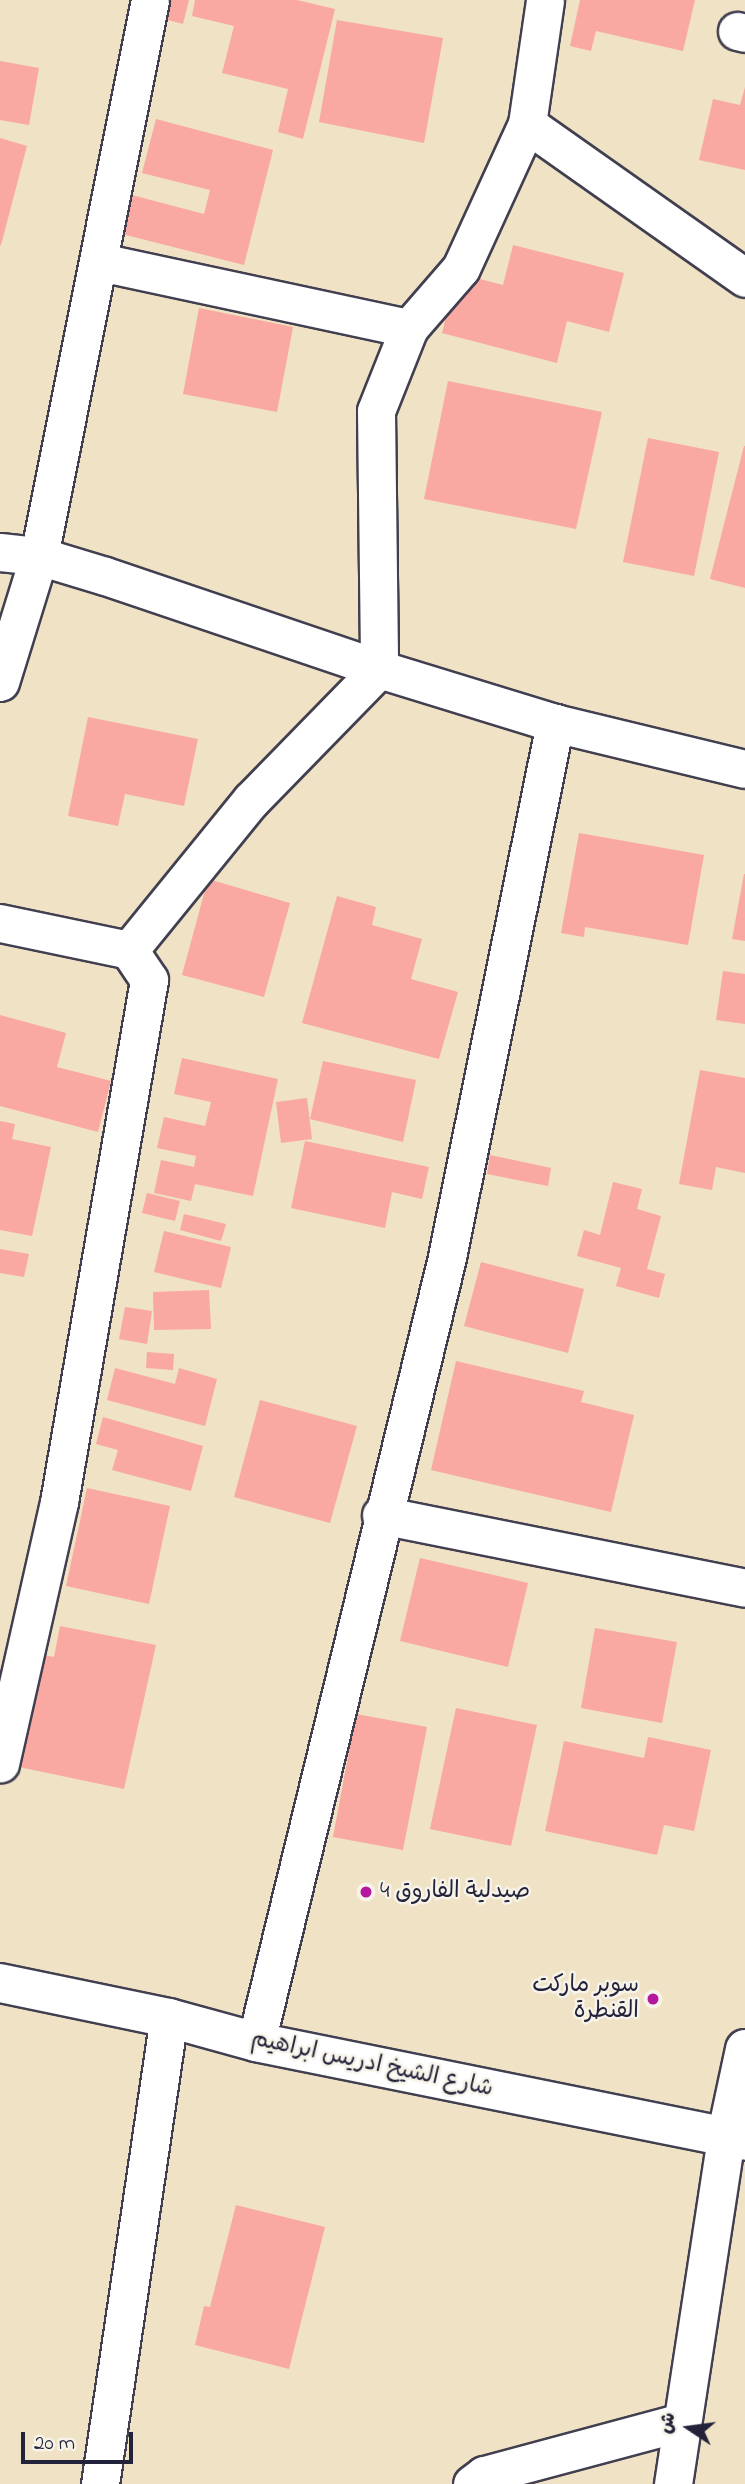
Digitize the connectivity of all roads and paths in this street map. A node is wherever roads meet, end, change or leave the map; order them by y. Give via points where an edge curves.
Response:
1 (150, 0) edge
2 (545, 0) edge
3 (527, 124) junction
4 (100, 262) junction
5 (745, 278) edge
6 (409, 328) junction
7 (0, 552) edge
8 (39, 556) junction
9 (379, 669) junction
10 (0, 682) edge
11 (555, 723) junction
12 (745, 769) edge
13 (0, 923) edge
14 (129, 950) junction
15 (381, 1515) junction
16 (745, 1588) edge
17 (0, 1763) edge
18 (0, 1983) edge
19 (169, 2018) junction
20 (256, 2042) junction
21 (745, 2049) edge
22 (736, 2139) edge
23 (682, 2422) junction
24 (100, 2484) edge
25 (472, 2484) edge
26 (673, 2484) edge

1 - 4 street
2 - 3 street
3 - 5 street
3 - 6 street via 461,268
4 - 6 street
4 - 8 street
6 - 9 street via 376,411
7 - 8 street
8 - 9 street
8 - 10 street
9 - 11 street
9 - 14 street via 251,800
11 - 12 street
11 - 15 street via 447,1256
13 - 14 street
14 - 17 street via 149,980 59,1502
15 - 16 street
15 - 20 street
18 - 19 street, شارع الشيخ ادريس ابراهيم
19 - 20 street, شارع الشيخ ادريس ابراهيم
19 - 24 street
20 - 22 street, شارع الشيخ ادريس ابراهيم
21 - 22 street
22 - 23 street
23 - 25 street via 484,2475
23 - 26 street

